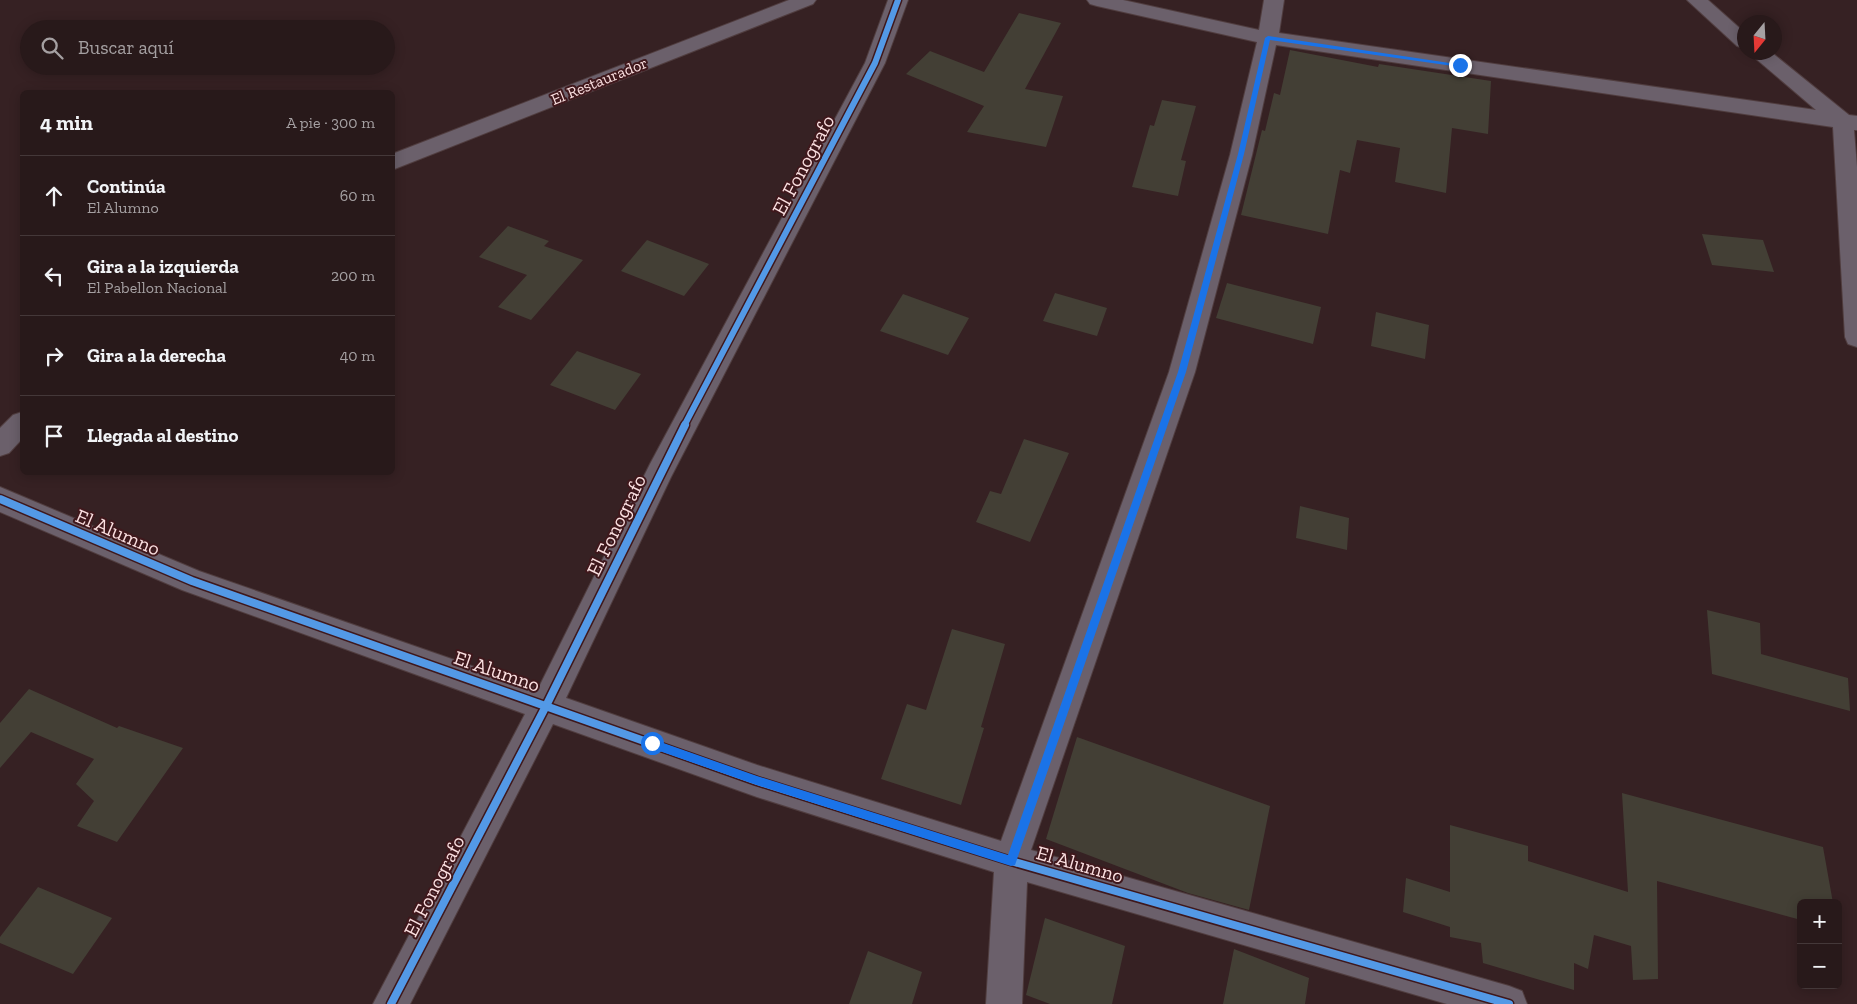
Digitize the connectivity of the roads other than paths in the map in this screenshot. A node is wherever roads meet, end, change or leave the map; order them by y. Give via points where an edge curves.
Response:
1 (806, 0) edge
2 (898, 0) edge
3 (1098, 0) edge
4 (1274, 0) edge
5 (1697, 0) edge
6 (1737, 36) edge
7 (1268, 38) junction
8 (1769, 60) edge
9 (1850, 122) edge
10 (395, 162) edge
11 (1857, 337) edge
12 (20, 425) edge
13 (0, 445) edge
14 (0, 499) edge
15 (546, 706) junction
16 (1011, 861) junction
17 (392, 1004) edge
18 (1004, 1004) edge
19 (1509, 1004) edge

1 - 10 street, El Restaurador
2 - 15 street, El Fonografo via 875,63 660,472
3 - 7 street
4 - 7 street
5 - 6 street
7 - 9 street
7 - 16 street via 1241,154 1182,372
8 - 9 street
9 - 11 street
12 - 13 street
14 - 15 street, El Alumno via 192,581
15 - 16 street, El Alumno via 757,781
15 - 17 street, El Fonografo
16 - 18 street
16 - 19 street, El Alumno

